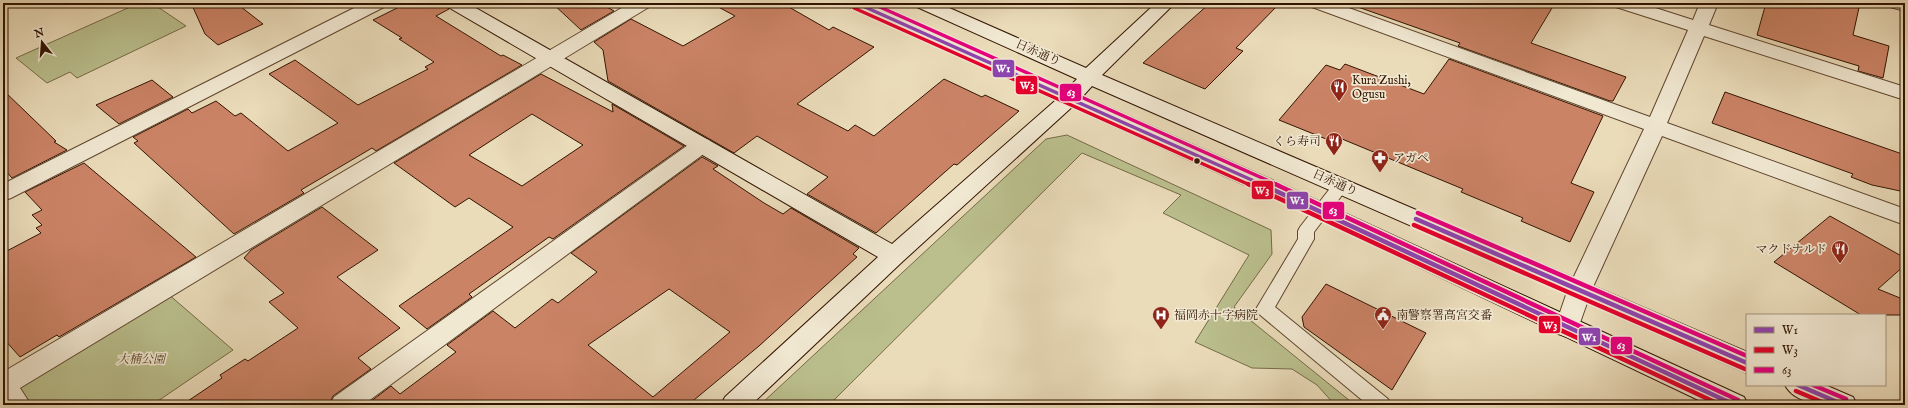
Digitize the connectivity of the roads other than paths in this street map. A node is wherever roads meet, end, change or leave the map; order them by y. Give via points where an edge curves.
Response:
1 (378, 3) edge
2 (454, 3) edge
3 (643, 3) edge
4 (856, 3) edge
5 (923, 3) edge
6 (1166, 3) edge
7 (1318, 3) edge
8 (1622, 3) edge
9 (1709, 3) edge
10 (1896, 3) edge
11 (1905, 6) edge
12 (1698, 28) junction
13 (550, 59) junction
14 (1089, 76) junction
15 (1905, 94) edge
16 (1070, 98) junction
17 (1656, 126) junction
18 (702, 146) junction
19 (1341, 186) junction
20 (3, 193) edge
21 (1322, 212) junction
22 (1905, 216) edge
23 (894, 256) junction
24 (1580, 289) junction
25 (1567, 326) junction
26 (1746, 363) edge
27 (3, 385) edge
28 (1800, 386) edge
29 (18, 405) edge
30 (343, 405) edge
31 (734, 405) edge
32 (1381, 405) edge
33 (1735, 405) edge
34 (1844, 405) edge

1 - 20 street
2 - 13 street
3 - 13 street
4 - 16 street
5 - 14 street, 日赤通り
6 - 14 street
7 - 17 street
8 - 12 street
9 - 12 street
10 - 11 street
12 - 15 street
12 - 17 street
13 - 18 street
13 - 27 street
14 - 16 street
14 - 19 street, 日赤通り
16 - 21 street
16 - 23 street
17 - 22 street
17 - 24 street
18 - 23 street
18 - 30 street
19 - 21 lane
19 - 24 street, 日赤通り
21 - 25 street
21 - 32 lane via 1306,231 1306,239 1265,309
23 - 31 street
24 - 25 street
24 - 26 street, 日赤通り
25 - 33 street
27 - 29 street
28 - 34 street

